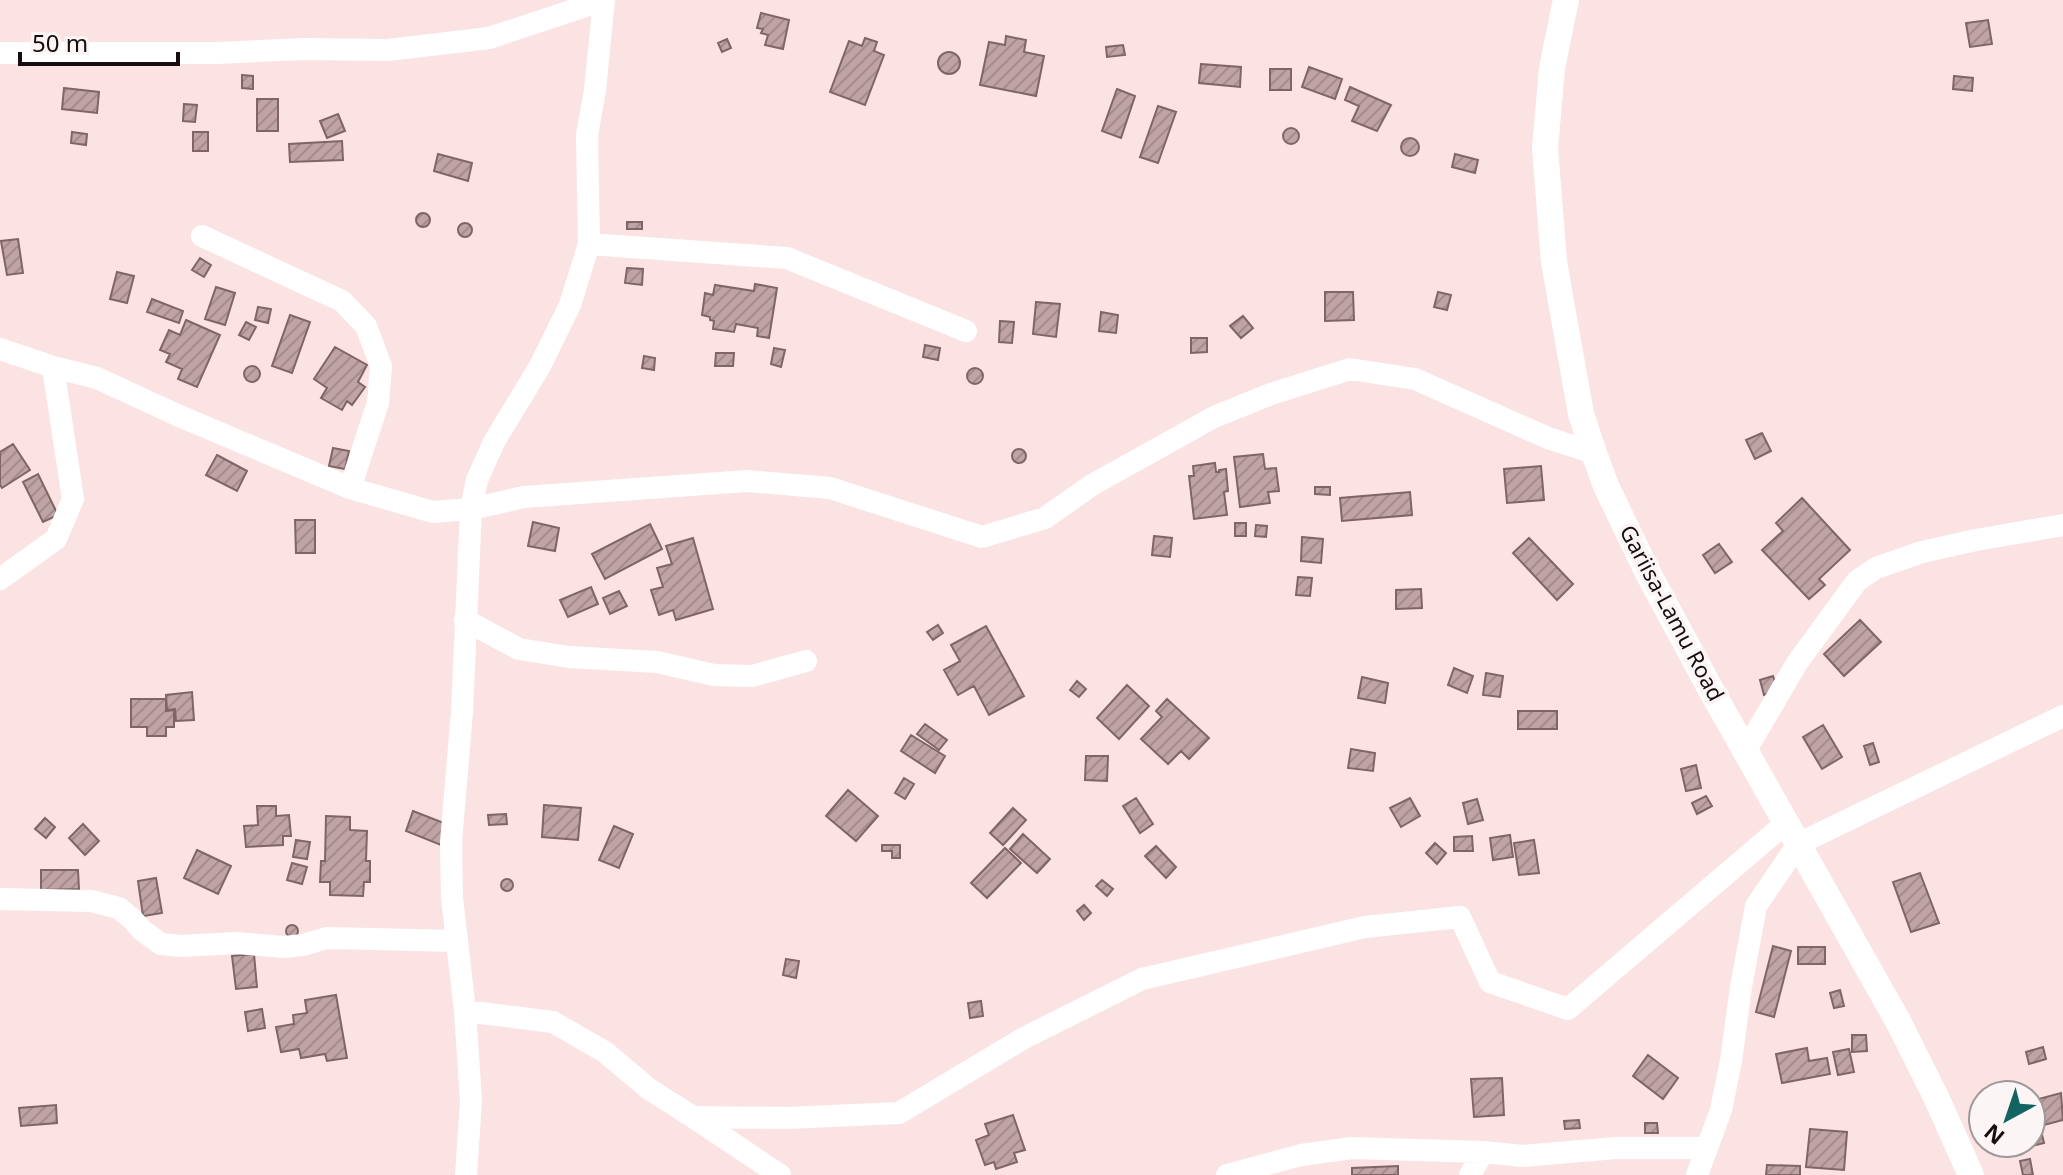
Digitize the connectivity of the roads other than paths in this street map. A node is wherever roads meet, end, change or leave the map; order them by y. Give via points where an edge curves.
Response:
1 (604, 0) edge
2 (1566, 0) edge
3 (0, 53) edge
4 (202, 236) dead end
5 (589, 244) junction
6 (966, 331) dead end
7 (0, 349) edge
8 (53, 367) junction
9 (1594, 453) junction
10 (350, 488) junction
11 (471, 509) junction
12 (2063, 525) edge
13 (0, 579) edge
14 (465, 620) junction
15 (806, 661) dead end
16 (2063, 716) edge
17 (1746, 750) junction
18 (1792, 833) junction
19 (0, 899) edge
20 (456, 941) junction
21 (465, 1011) junction
22 (693, 1117) junction
23 (1707, 1148) junction
24 (1483, 1152) junction
25 (466, 1175) edge
26 (780, 1175) edge
27 (1227, 1175) edge
28 (1470, 1175) edge
29 (1697, 1175) edge
30 (1971, 1175) edge

1 - 3 street via 489,38 388,50
1 - 5 street via 587,135
2 - 9 street, Gariisa-Lamu Road via 1552,68 1545,148 1554,262 1581,414
4 - 10 street via 342,301 366,326 381,366 378,403
5 - 6 street via 787,258
5 - 11 street via 570,305 494,442
7 - 8 street
8 - 10 street via 97,378
8 - 13 street via 73,499 56,539
9 - 11 street via 1415,379 1350,369 1214,417 1092,485 1045,518 982,537 830,488 747,481 524,497
9 - 17 street, Gariisa-Lamu Road via 1648,573
10 - 11 street via 433,512
11 - 14 street
12 - 17 street via 1922,552 1866,574 1797,663
14 - 15 street via 519,649 657,662 714,675 752,676
14 - 20 street via 451,842
16 - 18 street
17 - 18 street, Gariisa-Lamu Road
18 - 22 street via 1568,1009 1490,982 1460,917 1365,927 1142,979 1024,1038 899,1113
18 - 23 street via 1756,906 1731,1061
18 - 30 street, Gariisa-Lamu Road via 1899,1023
19 - 20 street via 105,904 119,908 161,944 171,945 283,947 327,938
20 - 21 street
21 - 22 street via 553,1022 605,1052
21 - 25 street via 471,1101
22 - 26 street
23 - 24 street via 1523,1156
23 - 29 street
24 - 27 street via 1352,1148
24 - 28 street

